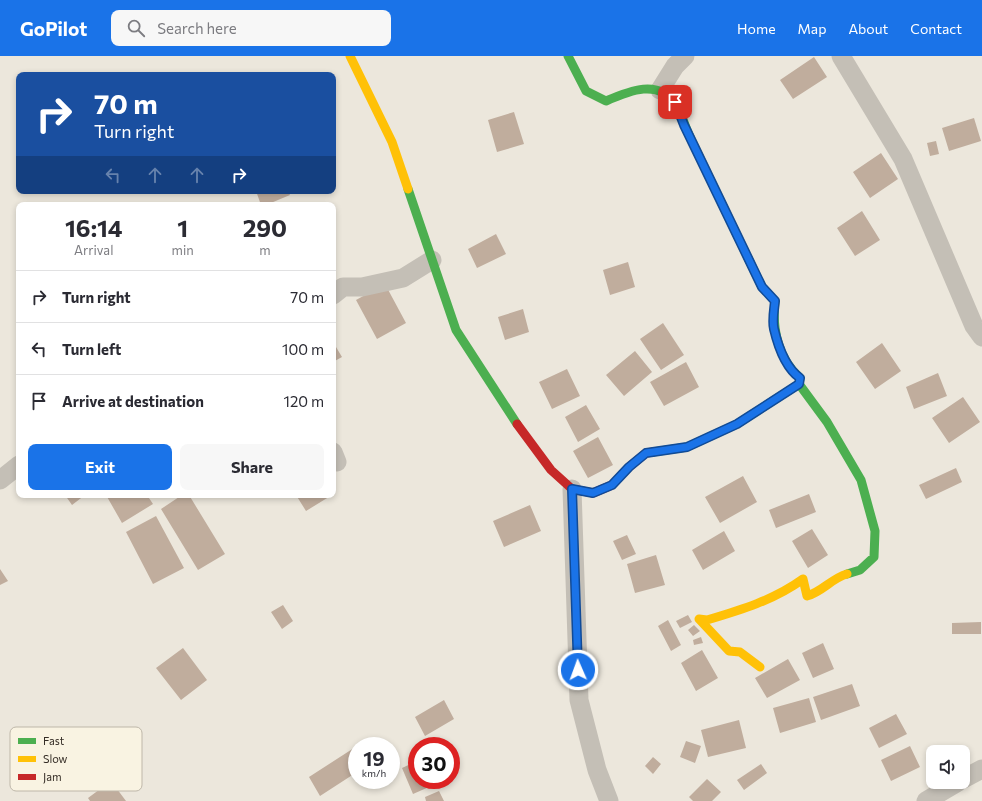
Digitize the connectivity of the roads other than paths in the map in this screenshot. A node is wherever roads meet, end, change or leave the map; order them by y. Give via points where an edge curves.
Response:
1 (350, 56) edge
2 (568, 56) edge
3 (685, 56) edge
4 (841, 56) edge
5 (660, 90) junction
6 (432, 260) junction
7 (336, 293) edge
8 (982, 337) edge
9 (799, 384) junction
10 (16, 467) edge
11 (0, 480) edge
12 (572, 489) junction
13 (760, 667) dead end
14 (982, 769) edge
15 (970, 775) edge
16 (946, 789) edge
17 (609, 801) edge
18 (926, 801) edge

1 - 6 street via 392,142
2 - 5 street via 586,91 606,101 637,88
3 - 5 street via 675,66
4 - 8 street via 903,159 974,326
5 - 9 street via 675,102 762,287 775,301 774,328 785,360 794,374 800,378
6 - 7 street via 403,278 362,287 343,287
6 - 12 street via 456,330 515,422 551,470
9 - 12 street via 737,424 687,447 646,453 612,485 593,493
9 - 13 street via 826,422 861,480 875,531 874,557 860,570 840,576 814,594 807,596 803,580 789,590 757,605 707,620 699,619 707,632 716,637 729,651 740,652
10 - 11 street
12 - 17 street via 578,700 597,770
14 - 15 street
16 - 18 street

